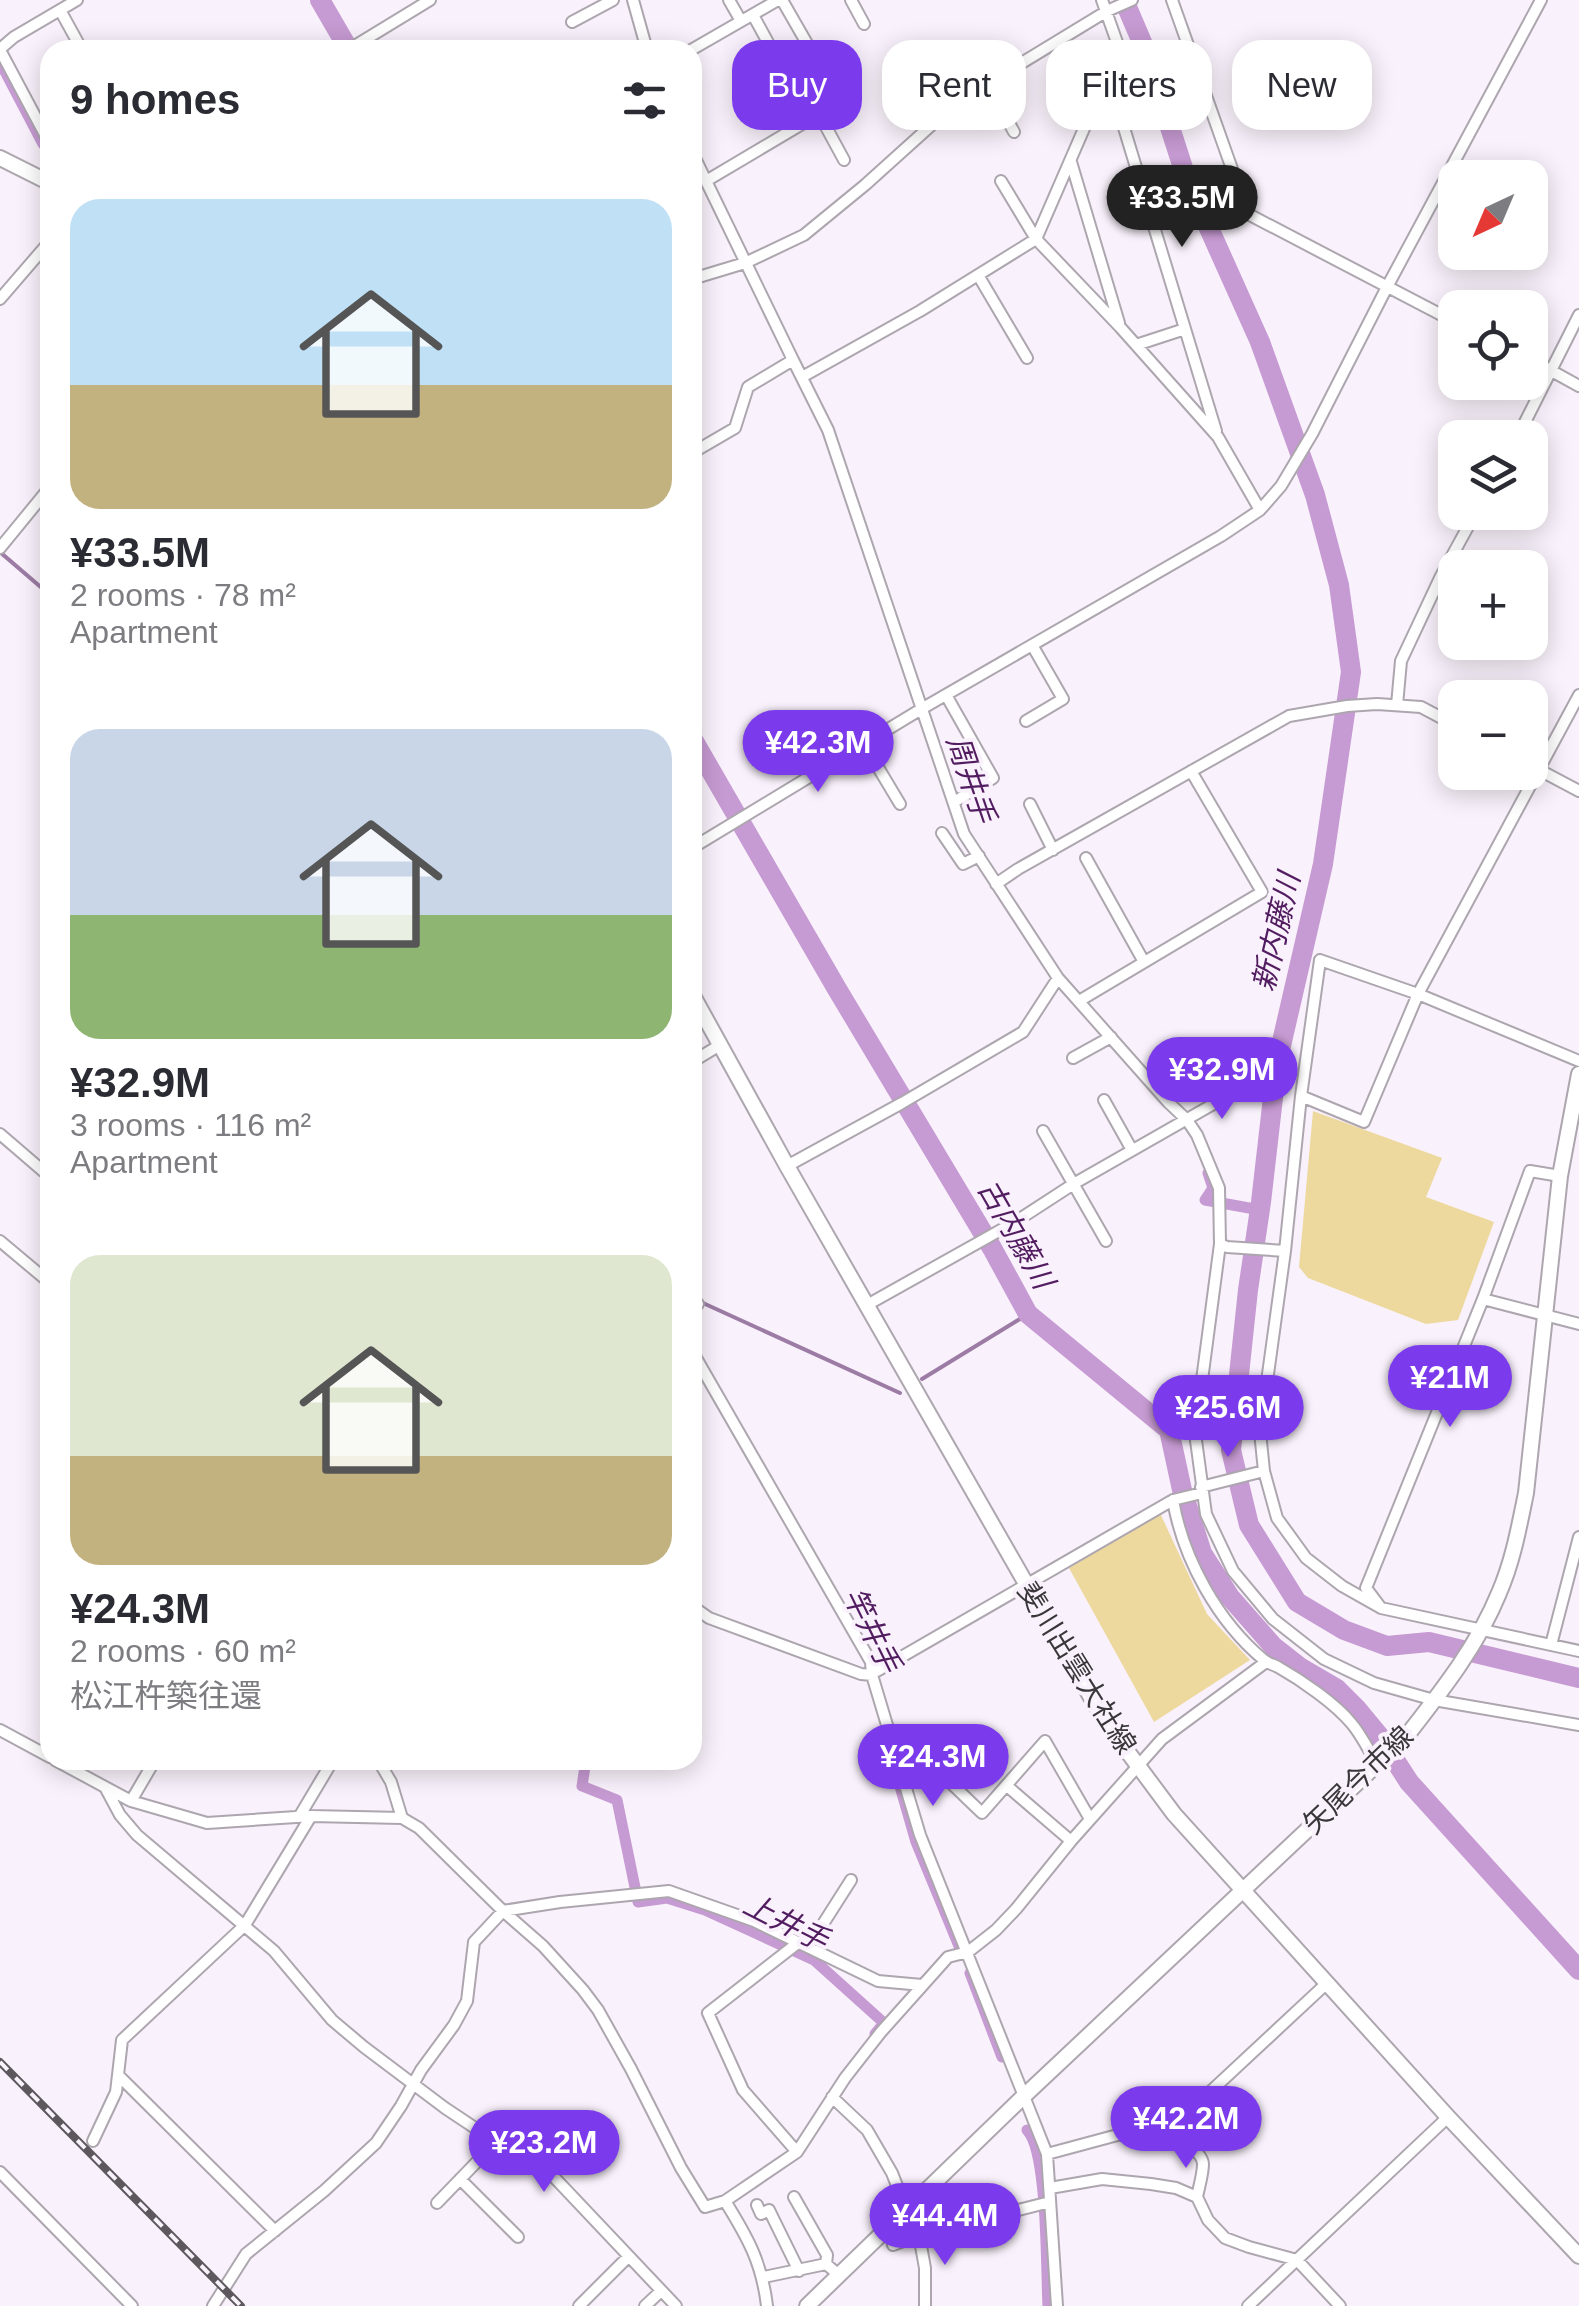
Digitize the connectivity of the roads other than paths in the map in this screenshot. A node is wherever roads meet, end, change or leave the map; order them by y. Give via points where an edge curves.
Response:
1 (77, 0) edge
2 (430, 0) edge
3 (613, 0) edge
4 (634, 0) edge
5 (730, 0) edge
6 (780, 0) edge
7 (851, 0) edge
8 (1132, 0) edge
9 (1172, 0) edge
10 (1541, 0) edge
11 (1104, 6) edge
12 (60, 10) junction
13 (753, 15) junction
14 (741, 21) junction
15 (572, 22) dead end
16 (864, 24) dead end
17 (76, 40) edge
18 (364, 40) edge
19 (644, 40) edge
20 (767, 40) edge
21 (804, 40) edge
22 (1116, 40) edge
23 (702, 44) edge
24 (0, 50) edge
25 (1026, 58) edge
26 (40, 125) edge
27 (926, 130) edge
28 (1084, 130) edge
29 (1125, 130) edge
30 (0, 158) edge
31 (844, 160) dead end
32 (1071, 161) junction
33 (702, 173) edge
34 (40, 178) edge
35 (1001, 181) dead end
36 (706, 182) junction
37 (1036, 239) junction
38 (40, 253) edge
39 (745, 263) junction
40 (978, 275) junction
41 (702, 276) edge
42 (1387, 288) junction
43 (0, 299) edge
44 (1438, 314) edge
45 (1579, 315) edge
46 (1120, 327) junction
47 (1185, 329) junction
48 (1136, 345) junction
49 (1027, 358) dead end
50 (792, 360) junction
51 (1550, 370) junction
52 (802, 378) junction
53 (1579, 386) edge
54 (1527, 420) edge
55 (1218, 436) junction
56 (702, 448) edge
57 (40, 499) edge
58 (1260, 510) junction
59 (1466, 530) edge
60 (0, 548) edge
61 (1032, 645) junction
62 (946, 695) junction
63 (1579, 695) edge
64 (1397, 705) junction
65 (923, 708) junction
66 (1438, 716) edge
67 (1026, 720) dead end
68 (864, 744) junction
69 (1548, 746) edge
70 (1191, 770) junction
71 (1548, 775) edge
72 (1524, 790) edge
73 (1579, 791) edge
74 (954, 802) junction
75 (900, 804) dead end
76 (1030, 804) dead end
77 (942, 834) dead end
78 (702, 842) edge
79 (1053, 850) junction
80 (978, 856) junction
81 (1086, 858) dead end
82 (996, 884) junction
83 (1144, 962) junction
84 (1058, 978) junction
85 (1418, 994) junction
86 (1078, 1001) junction
87 (702, 1012) edge
88 (1111, 1037) junction
89 (720, 1045) junction
90 (702, 1056) edge
91 (1074, 1058) dead end
92 (1579, 1061) edge
93 (1579, 1074) edge
94 (1238, 1090) dead end
95 (1301, 1096) junction
96 (1104, 1100) dead end
97 (1187, 1120) junction
98 (1042, 1130) dead end
99 (0, 1134) edge
100 (1132, 1150) junction
101 (786, 1166) junction
102 (40, 1168) edge
103 (1560, 1176) junction
104 (1075, 1183) junction
105 (1015, 1222) junction
106 (1106, 1241) dead end
107 (0, 1242) edge
108 (1224, 1245) junction
109 (1282, 1251) junction
110 (1042, 1272) dead end
111 (40, 1275) edge
112 (1483, 1299) junction
113 (867, 1305) junction
114 (1545, 1315) junction
115 (1579, 1324) edge
116 (702, 1368) edge
117 (1264, 1471) junction
118 (1201, 1490) junction
119 (1173, 1500) junction
120 (1579, 1536) edge
121 (1024, 1584) junction
122 (1381, 1608) junction
123 (702, 1613) edge
124 (1481, 1629) junction
125 (1551, 1644) junction
126 (1579, 1651) edge
127 (1266, 1662) junction
128 (872, 1673) junction
129 (1434, 1700) junction
130 (1579, 1725) edge
131 (0, 1730) edge
132 (40, 1752) edge
133 (1377, 1764) junction
134 (1137, 1766) junction
135 (72, 1770) edge
136 (149, 1770) edge
137 (327, 1770) edge
138 (384, 1770) edge
139 (1007, 1786) junction
140 (906, 1787) junction
141 (106, 1789) junction
142 (131, 1801) junction
143 (312, 1816) junction
144 (299, 1817) junction
145 (402, 1818) junction
146 (1090, 1819) junction
147 (1071, 1841) junction
148 (851, 1880) dead end
149 (1242, 1889) junction
150 (504, 1910) junction
151 (244, 1925) junction
152 (804, 1944) junction
153 (968, 1952) junction
154 (1327, 1983) junction
155 (922, 1984) junction
156 (118, 2075) junction
157 (413, 2083) junction
158 (1024, 2096) junction
159 (832, 2097) junction
160 (1448, 2118) junction
161 (1166, 2132) junction
162 (93, 2142) dead end
163 (496, 2142) junction
164 (797, 2152) junction
165 (1047, 2154) junction
166 (0, 2172) edge
167 (460, 2179) junction
168 (1050, 2188) junction
169 (794, 2197) dead end
170 (1197, 2197) junction
171 (725, 2202) junction
172 (1050, 2202) junction
173 (438, 2203) dead end
174 (757, 2205) dead end
175 (904, 2211) junction
176 (275, 2231) junction
177 (919, 2235) junction
178 (518, 2237) dead end
179 (893, 2245) dead end
180 (1579, 2256) edge
181 (628, 2257) junction
182 (1297, 2260) junction
183 (826, 2264) junction
184 (799, 2270) junction
185 (839, 2275) junction
186 (764, 2277) junction
187 (661, 2290) junction
188 (132, 2306) edge
189 (212, 2306) edge
190 (579, 2306) edge
191 (645, 2306) edge
192 (676, 2306) edge
193 (768, 2306) edge
194 (807, 2306) edge
195 (925, 2306) edge
196 (1056, 2306) edge
197 (1248, 2306) edge
198 (1340, 2306) edge

1 - 12 street
2 - 18 street
3 - 15 street
4 - 19 street
5 - 14 street
6 - 13 street
6 - 21 street
7 - 16 street
8 - 11 street
9 - 42 street via 1248,214
10 - 42 street
11 - 22 street
11 - 25 street
12 - 17 street
12 - 24 street
13 - 14 street
13 - 20 street
14 - 23 street
24 - 26 street
27 - 39 street via 804,235
28 - 32 street
29 - 47 street
30 - 34 main road
31 - 36 street via 819,114
32 - 37 street
32 - 46 street
33 - 36 street
35 - 37 street
36 - 39 street
37 - 40 street
37 - 46 street
38 - 43 street
39 - 41 street
39 - 50 street
40 - 49 street
40 - 52 street
42 - 44 street
42 - 58 street via 1312,434
45 - 51 street
46 - 48 street
47 - 48 street
47 - 55 street
48 - 55 street
50 - 52 street
50 - 56 street via 748,387 736,428
51 - 53 street
51 - 54 street
52 - 65 street via 828,430
55 - 58 street
57 - 60 street
58 - 61 street
59 - 64 street via 1400,661
61 - 62 street
61 - 67 street via 1062,699
62 - 65 street
62 - 74 street via 993,778
63 - 69 street
64 - 66 street
64 - 70 street via 1289,716
65 - 68 street
65 - 74 street
68 - 75 street
68 - 78 street
70 - 79 street
70 - 83 street via 1262,892
71 - 73 street
72 - 85 street
74 - 80 street
76 - 79 street
77 - 80 street via 963,864
79 - 82 street
80 - 82 street
81 - 83 street
82 - 84 street
83 - 86 street
84 - 86 street
84 - 101 street via 1023,1032
85 - 92 street
85 - 95 street via 1364,1122
85 - 95 street via 1320,960
86 - 88 street
87 - 89 main road, 斐川出雲大社線
88 - 91 street
88 - 97 street
89 - 90 street
89 - 101 main road, 斐川出雲大社線
93 - 103 main road, 矢尾今市線
94 - 97 street
95 - 109 street
96 - 100 street
97 - 100 street
97 - 108 street via 1219,1188
98 - 104 street
99 - 102 street
100 - 104 street
101 - 113 main road, 斐川出雲大社線
103 - 112 street via 1530,1172
103 - 114 main road, 矢尾今市線
104 - 105 street
104 - 106 street
105 - 110 street
105 - 113 street
107 - 111 street
108 - 109 street
108 - 118 street via 1195,1433
109 - 117 street via 1260,1432
112 - 114 street
112 - 122 street via 1366,1588
113 - 121 main road, 斐川出雲大社線
114 - 115 street
114 - 124 main road, 矢尾今市線 via 1526,1493 1505,1576
116 - 128 street via 872,1662
117 - 118 street
117 - 122 street via 1276,1518 1306,1558
118 - 119 street
118 - 129 street via 1233,1571 1273,1619 1324,1659 1374,1683
119 - 121 street
119 - 127 street via 1196,1571 1221,1613
120 - 125 street
121 - 128 street
121 - 134 main road, 斐川出雲大社線
122 - 124 street
123 - 128 street
124 - 125 street
124 - 129 main road, 矢尾今市線
125 - 126 street
127 - 133 street via 1351,1723
127 - 134 street via 1162,1739
128 - 140 street
129 - 130 street
129 - 133 main road, 矢尾今市線
131 - 132 street
133 - 149 main road, 矢尾今市線
134 - 146 street
134 - 149 main road, 斐川出雲大社線
135 - 141 street
136 - 142 street
137 - 144 street
138 - 145 street
139 - 140 street via 982,1813 928,1761
139 - 146 street via 1044,1742
139 - 147 street
140 - 153 street
141 - 142 street
141 - 151 street via 138,1835
142 - 144 street via 207,1822
143 - 144 street
143 - 145 street
143 - 151 street
145 - 150 street
146 - 147 street
147 - 153 street via 1016,1909
148 - 152 street
149 - 154 main road, 斐川出雲大社線
149 - 158 main road, 矢尾今市線
150 - 152 street via 669,1892
150 - 157 street via 474,1942 466,2001
150 - 171 street via 598,2010 705,2207
151 - 156 street via 122,2040
151 - 157 street via 332,2020
152 - 155 street via 878,1981
152 - 164 street via 708,2013 742,2090
153 - 155 street via 948,1958
153 - 158 street
154 - 160 main road, 斐川出雲大社線
154 - 161 street
155 - 159 street
156 - 162 street
156 - 176 street
157 - 163 street
157 - 176 street via 376,2143
158 - 165 street
158 - 175 main road, 矢尾今市線
159 - 164 street
159 - 175 street via 867,2130
160 - 180 main road, 斐川出雲大社線
160 - 182 street
161 - 165 street via 1152,2126
161 - 170 street via 1199,2153
163 - 167 street
163 - 181 street via 552,2174
164 - 171 street
165 - 168 street
166 - 188 street
167 - 173 street
167 - 178 street
168 - 170 street via 1102,2179
168 - 172 street
169 - 183 street
170 - 182 street via 1226,2238
171 - 186 street
172 - 177 street
172 - 196 street
174 - 184 street via 761,2214 769,2210
175 - 177 street
175 - 185 main road, 矢尾今市線
176 - 189 street via 246,2254
177 - 179 street
177 - 195 street
181 - 187 street
181 - 190 street
182 - 197 street
182 - 198 street
183 - 184 street
183 - 185 street
184 - 186 street
185 - 194 main road, 矢尾今市線
186 - 193 street
187 - 191 street
187 - 192 street

